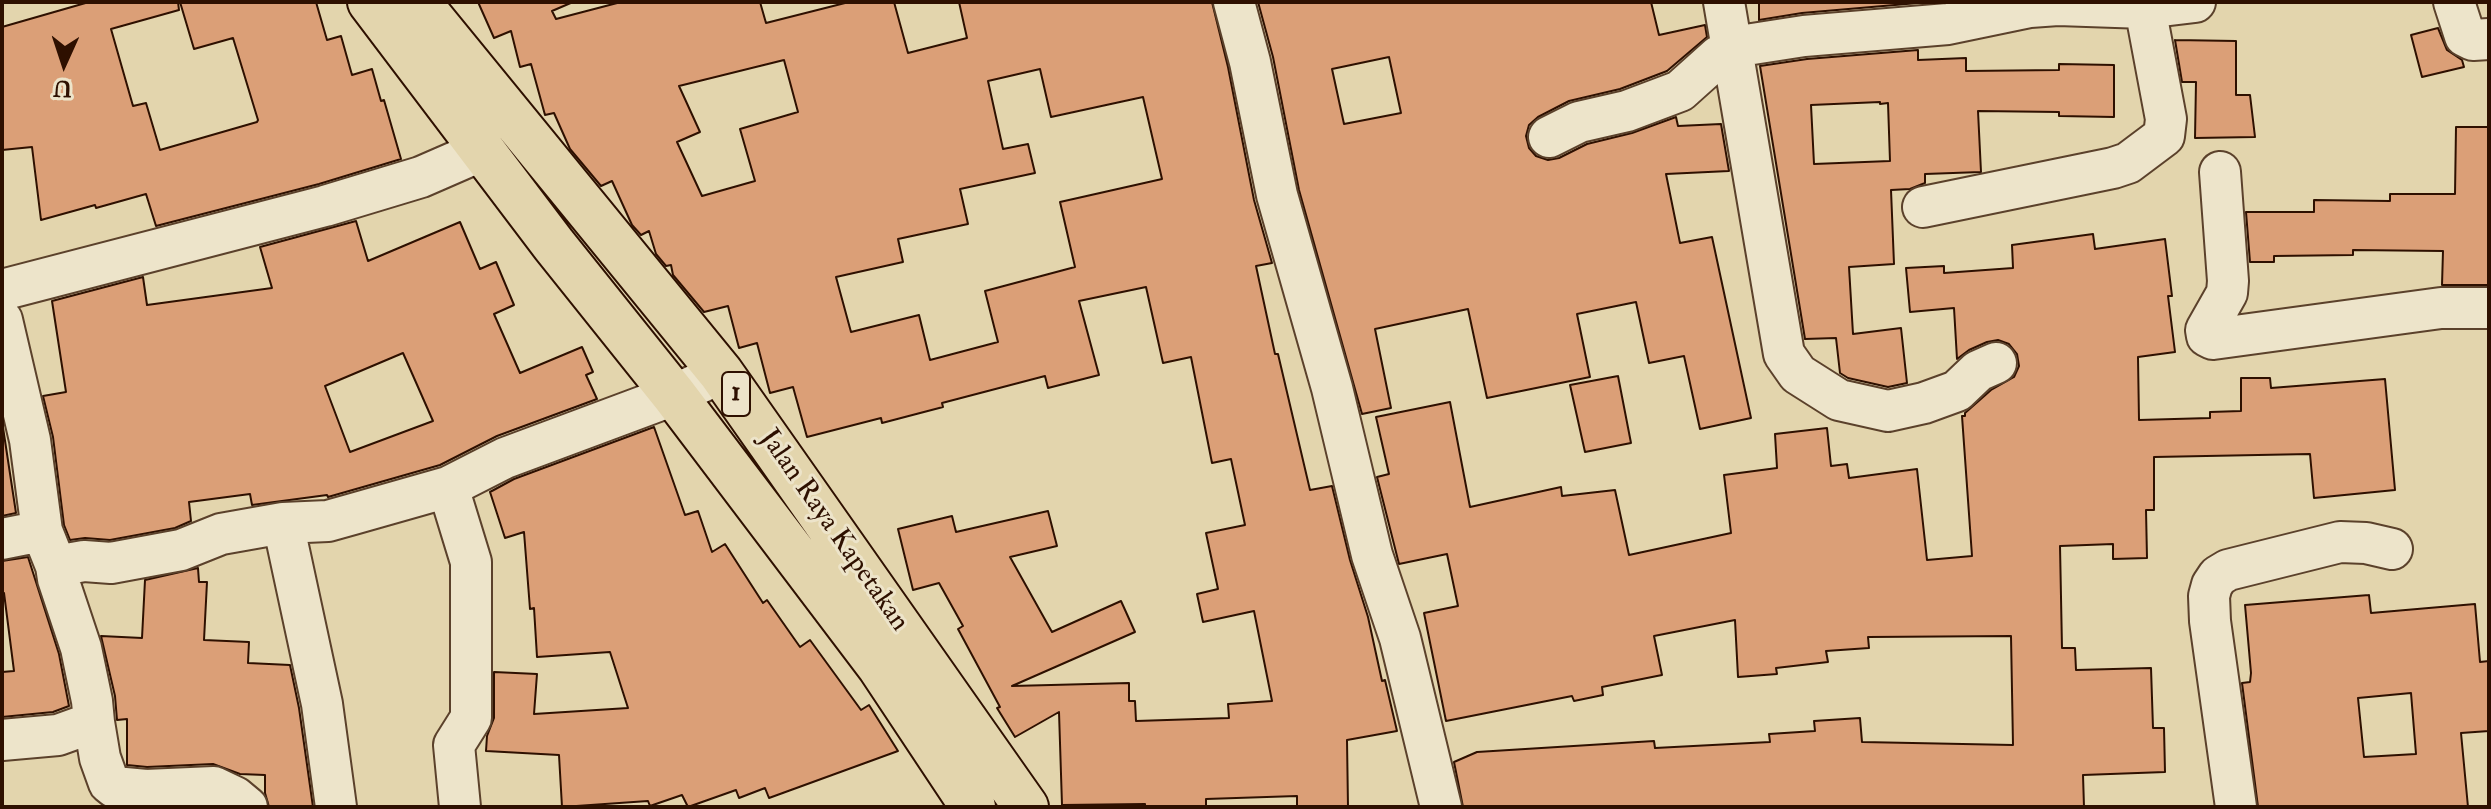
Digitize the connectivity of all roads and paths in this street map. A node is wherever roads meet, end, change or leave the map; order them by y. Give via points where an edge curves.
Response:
1 (370, 2) edge
2 (418, 2) edge
3 (1234, 2) edge
4 (1724, 2) edge
5 (2195, 2) edge
6 (2454, 2) edge
7 (2145, 5) edge
8 (2489, 39) edge
9 (1733, 50) junction
10 (1549, 137) dead end
11 (483, 150) junction
12 (2220, 172) dead end
13 (1923, 207) dead end
14 (2, 290) edge
15 (2489, 308) edge
16 (2, 320) edge
17 (1996, 363) dead end
18 (721, 373) junction
19 (674, 395) junction
20 (16, 443) edge
21 (448, 487) junction
22 (283, 523) junction
23 (2, 539) edge
24 (49, 549) junction
25 (2392, 549) dead end
26 (94, 722) junction
27 (2, 740) edge
28 (247, 807) edge
29 (336, 807) edge
30 (460, 807) edge
31 (973, 807) edge
32 (1026, 807) edge
33 (1441, 807) edge
34 (2236, 807) edge

1 - 11 highway, Jalan Raya Kapetakan / 1
2 - 18 highway, Jalan Raya Kapetakan / 1
3 - 33 street via 1277,195 1372,555 1400,638
4 - 9 street
5 - 7 street
6 - 8 street via 2465,36
7 - 9 street via 2030,7 1948,24 1804,36
7 - 13 street via 2166,119 2164,136 2113,168
9 - 10 street via 1680,91 1579,122
9 - 17 street via 1784,354 1798,374 1839,400 1888,411 1957,391
11 - 14 street via 353,198
11 - 19 highway, Jalan Raya Kapetakan / 1
12 - 15 street via 2228,281 2207,336 2441,308
16 - 20 street
18 - 19 street
18 - 32 highway, Jalan Raya Kapetakan / 1
19 - 21 street via 505,458
19 - 31 highway, Jalan Raya Kapetakan / 1 via 880,667
20 - 24 street
21 - 22 street via 328,521
21 - 30 street via 471,562 471,718 454,745
22 - 24 street via 111,563
22 - 29 street via 322,704
23 - 24 street
24 - 26 street via 81,648
25 - 34 street via 2340,542 2228,570 2212,585 2210,621
26 - 27 street via 58,735
26 - 28 street via 105,776 114,787 214,787

